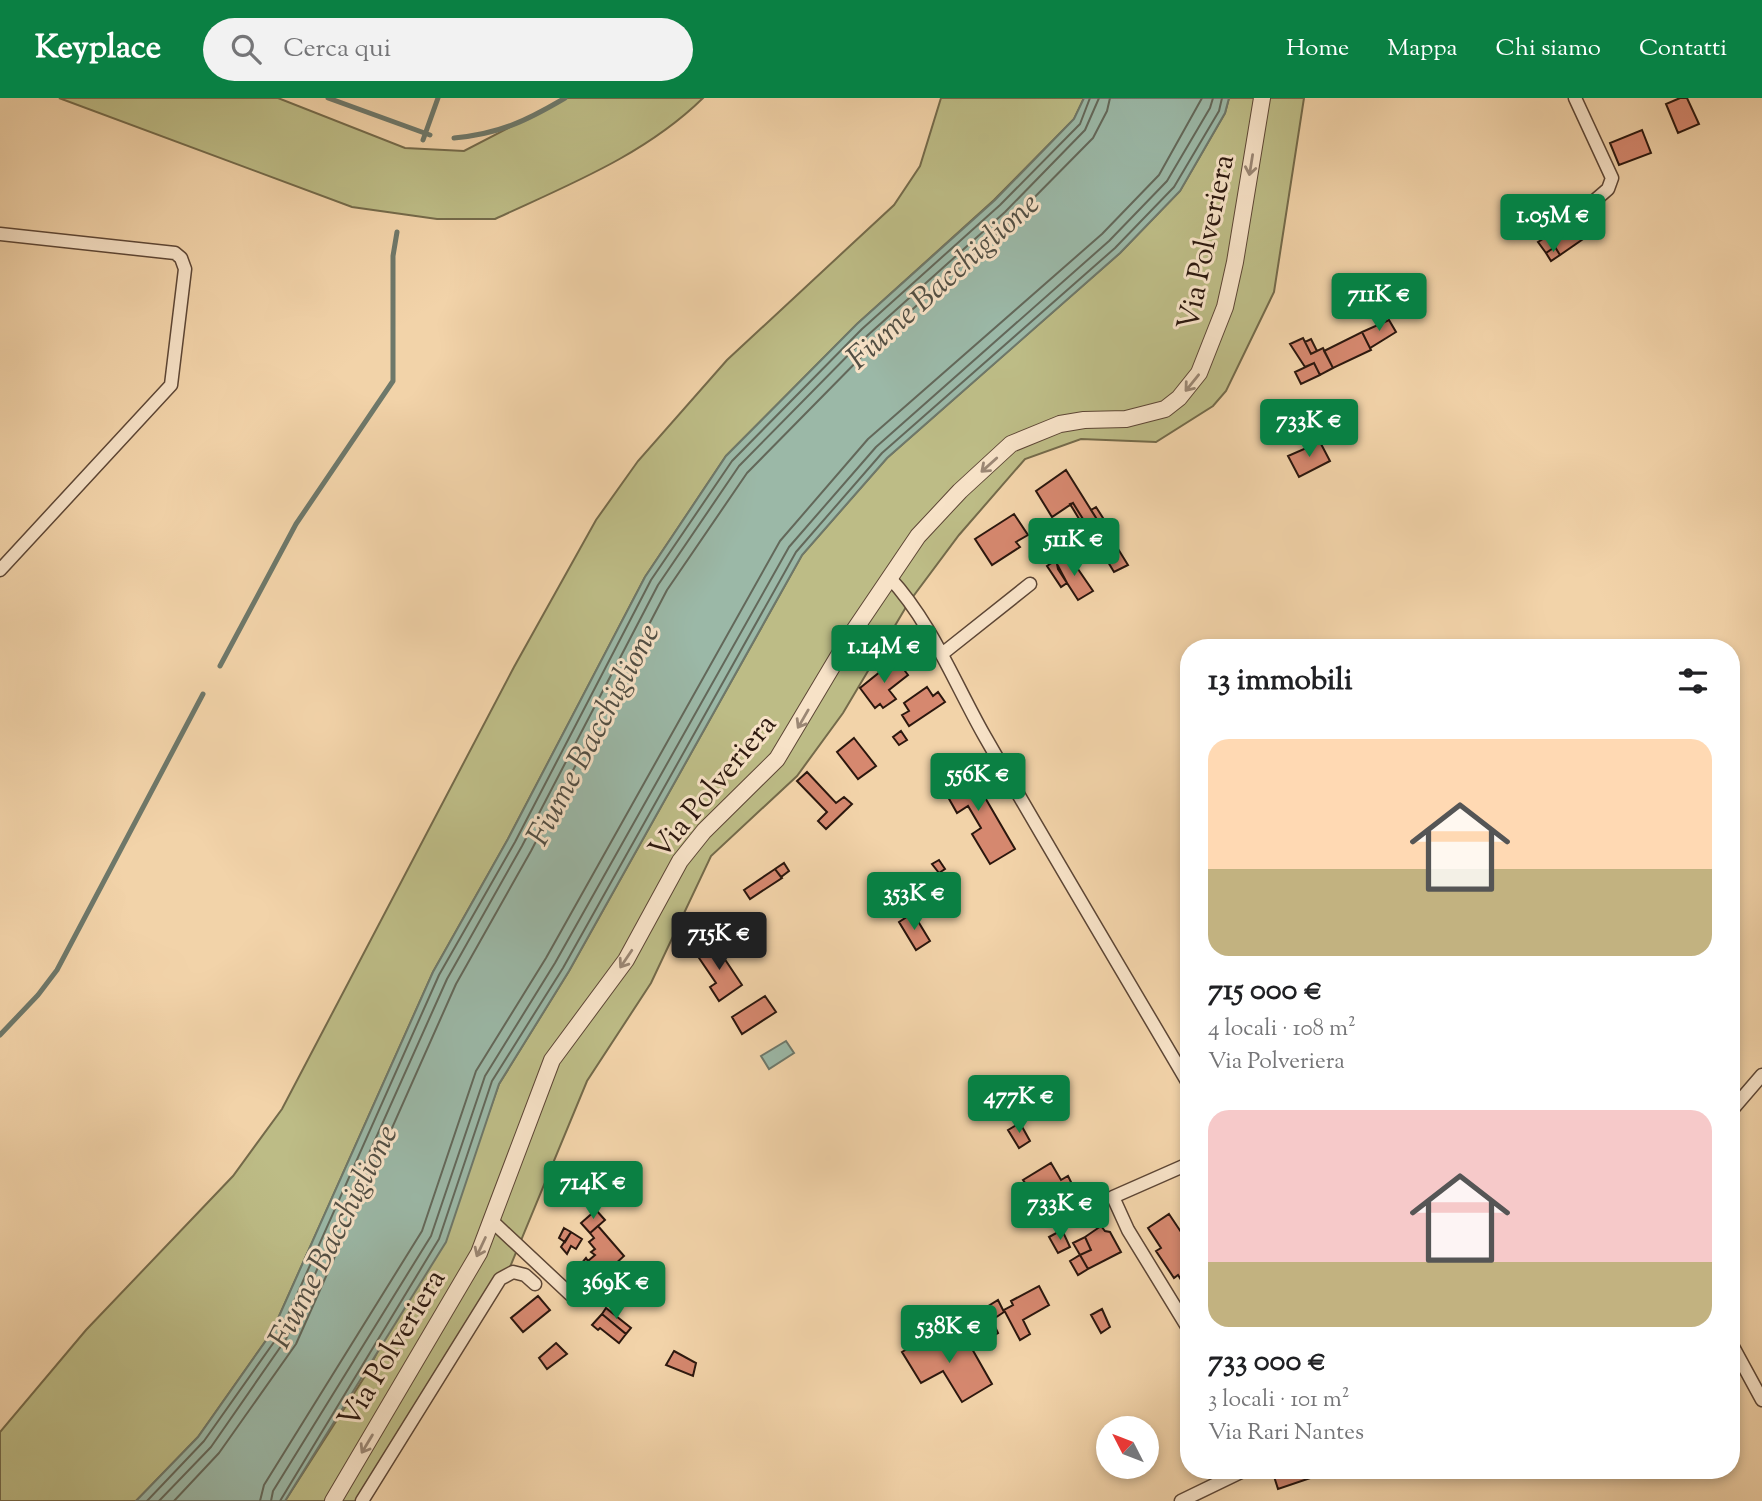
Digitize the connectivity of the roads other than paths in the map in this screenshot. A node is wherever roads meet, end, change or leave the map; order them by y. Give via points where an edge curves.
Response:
1 (1262, 98) edge
2 (1575, 98) edge
3 (1593, 202) dead end
4 (0, 234) edge
5 (0, 570) edge
6 (889, 577) junction
7 (1030, 584) dead end
8 (942, 654) junction
9 (1180, 1069) edge
10 (1762, 1075) edge
11 (1740, 1101) edge
12 (1180, 1168) edge
13 (493, 1222) junction
14 (535, 1284) dead end
15 (571, 1295) dead end
16 (1180, 1315) edge
17 (1740, 1360) edge
18 (1762, 1400) edge
19 (1226, 1479) edge
20 (333, 1501) edge
21 (362, 1501) edge
22 (1181, 1501) edge

1 -> 6 street, Via Polveriera via 1225,307 1209,357 1180,398 1165,409 1126,419 1060,424 1011,444 918,536
2 - 3 street via 1612,178 1608,189
4 - 5 street via 175,253 185,269 171,385
6 - 8 street
6 -> 13 street, Via Polveriera via 778,759 680,861 626,960 552,1060
7 - 8 street
8 - 9 street via 982,732
10 - 11 street
12 - 16 street via 1113,1197
13 - 15 street
13 -> 20 street, Via Polveriera via 461,1287
14 - 21 street, Via Polveriera via 513,1272 500,1279
17 - 18 street
19 - 22 street

